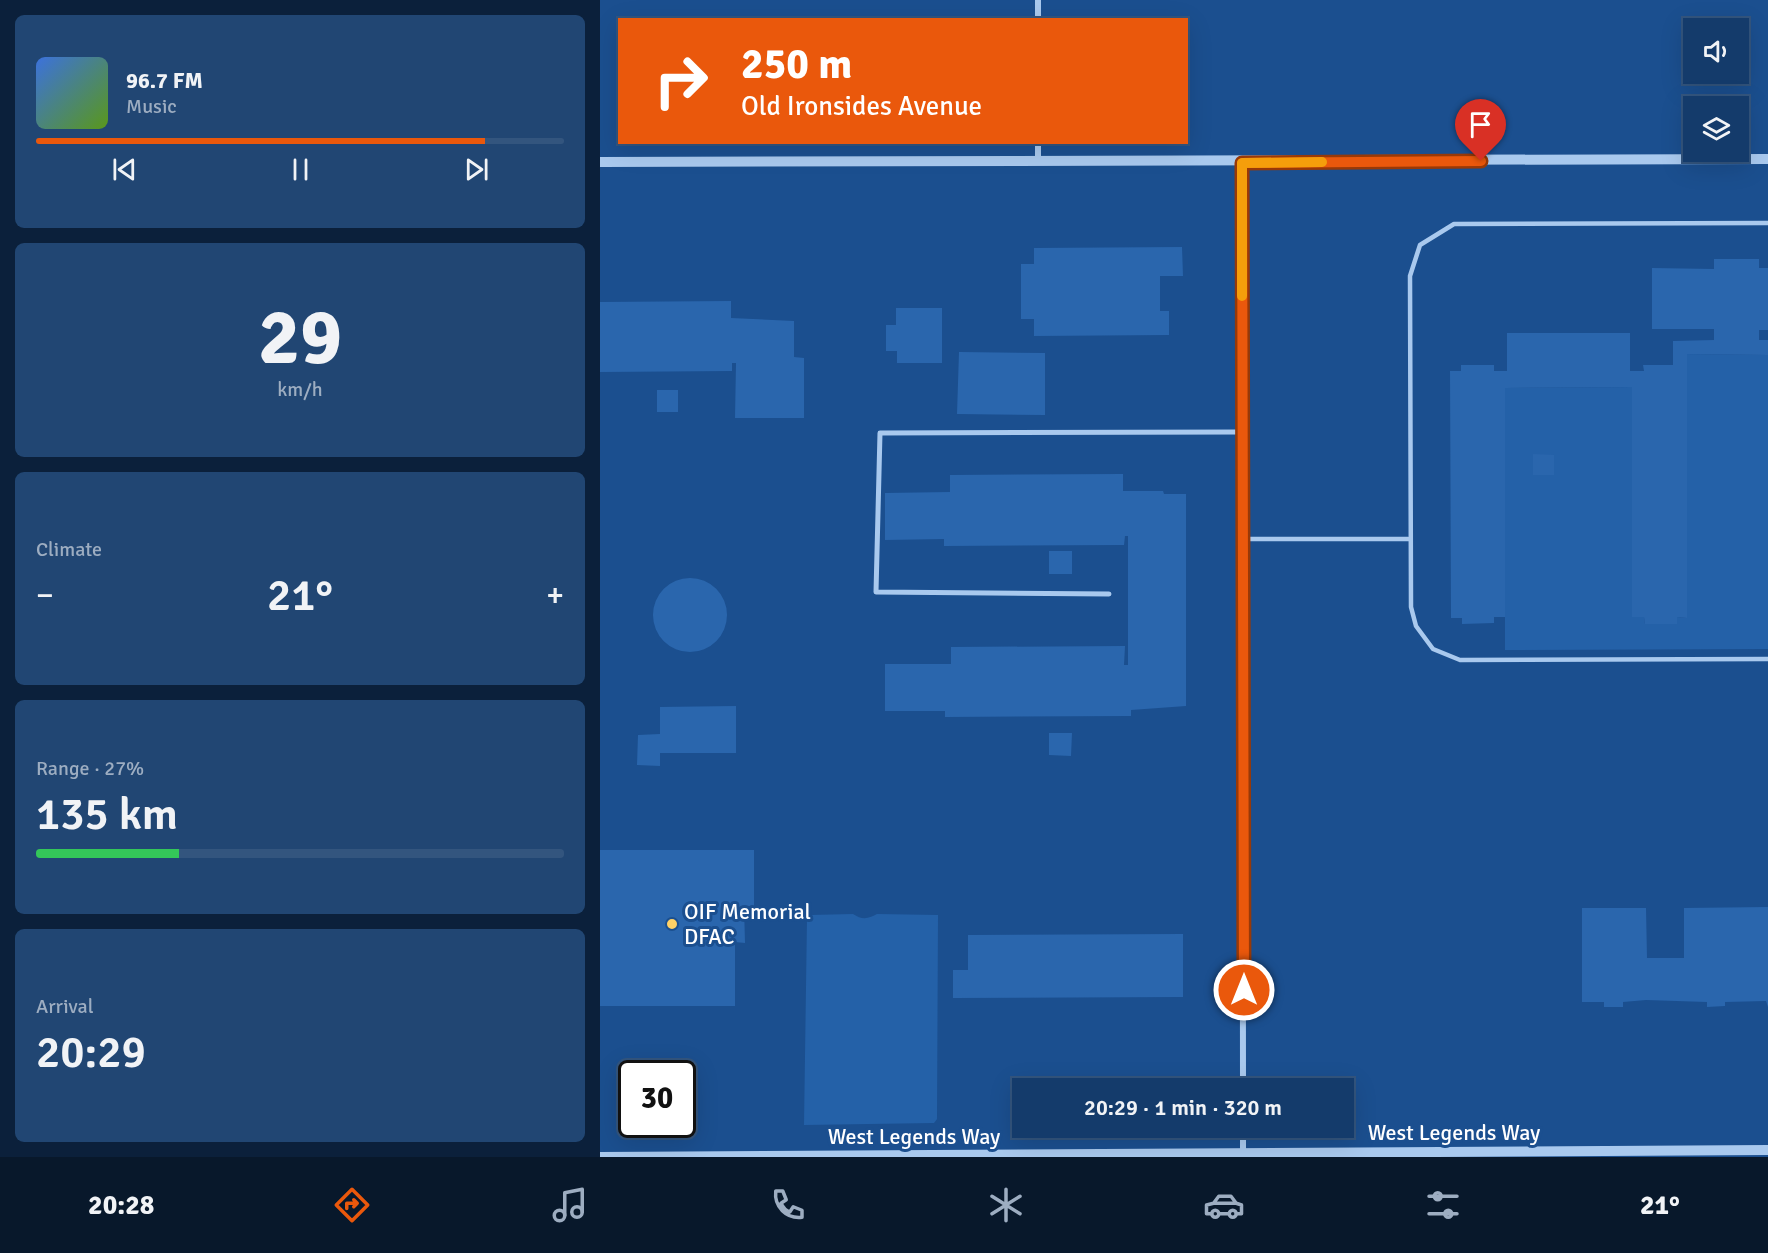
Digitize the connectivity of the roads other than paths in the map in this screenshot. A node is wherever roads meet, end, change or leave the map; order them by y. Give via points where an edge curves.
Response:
1 (1038, 0) edge
2 (1038, 18) edge
3 (1038, 144) edge
4 (1768, 159) edge
5 (600, 162) edge
6 (1038, 162) junction
7 (1242, 163) junction
8 (1768, 223) edge
9 (1242, 432) junction
10 (1242, 539) junction
11 (1408, 539) junction
12 (1110, 594) dead end
13 (1768, 659) edge
14 (1243, 1078) edge
15 (1243, 1138) edge
16 (1768, 1150) edge
17 (1243, 1155) edge
18 (600, 1157) edge

1 - 2 street
3 - 6 street
4 - 7 street
5 - 6 street
6 - 7 street
7 - 9 street
8 - 11 lane via 1455,224 1420,245 1410,276
9 - 10 street
9 - 12 street via 880,433 876,592
10 - 11 lane
10 - 14 street
11 - 13 lane via 1411,607 1416,626 1433,649 1460,660
15 - 17 street
16 - 17 street, West Legends Way
17 - 18 street, West Legends Way

